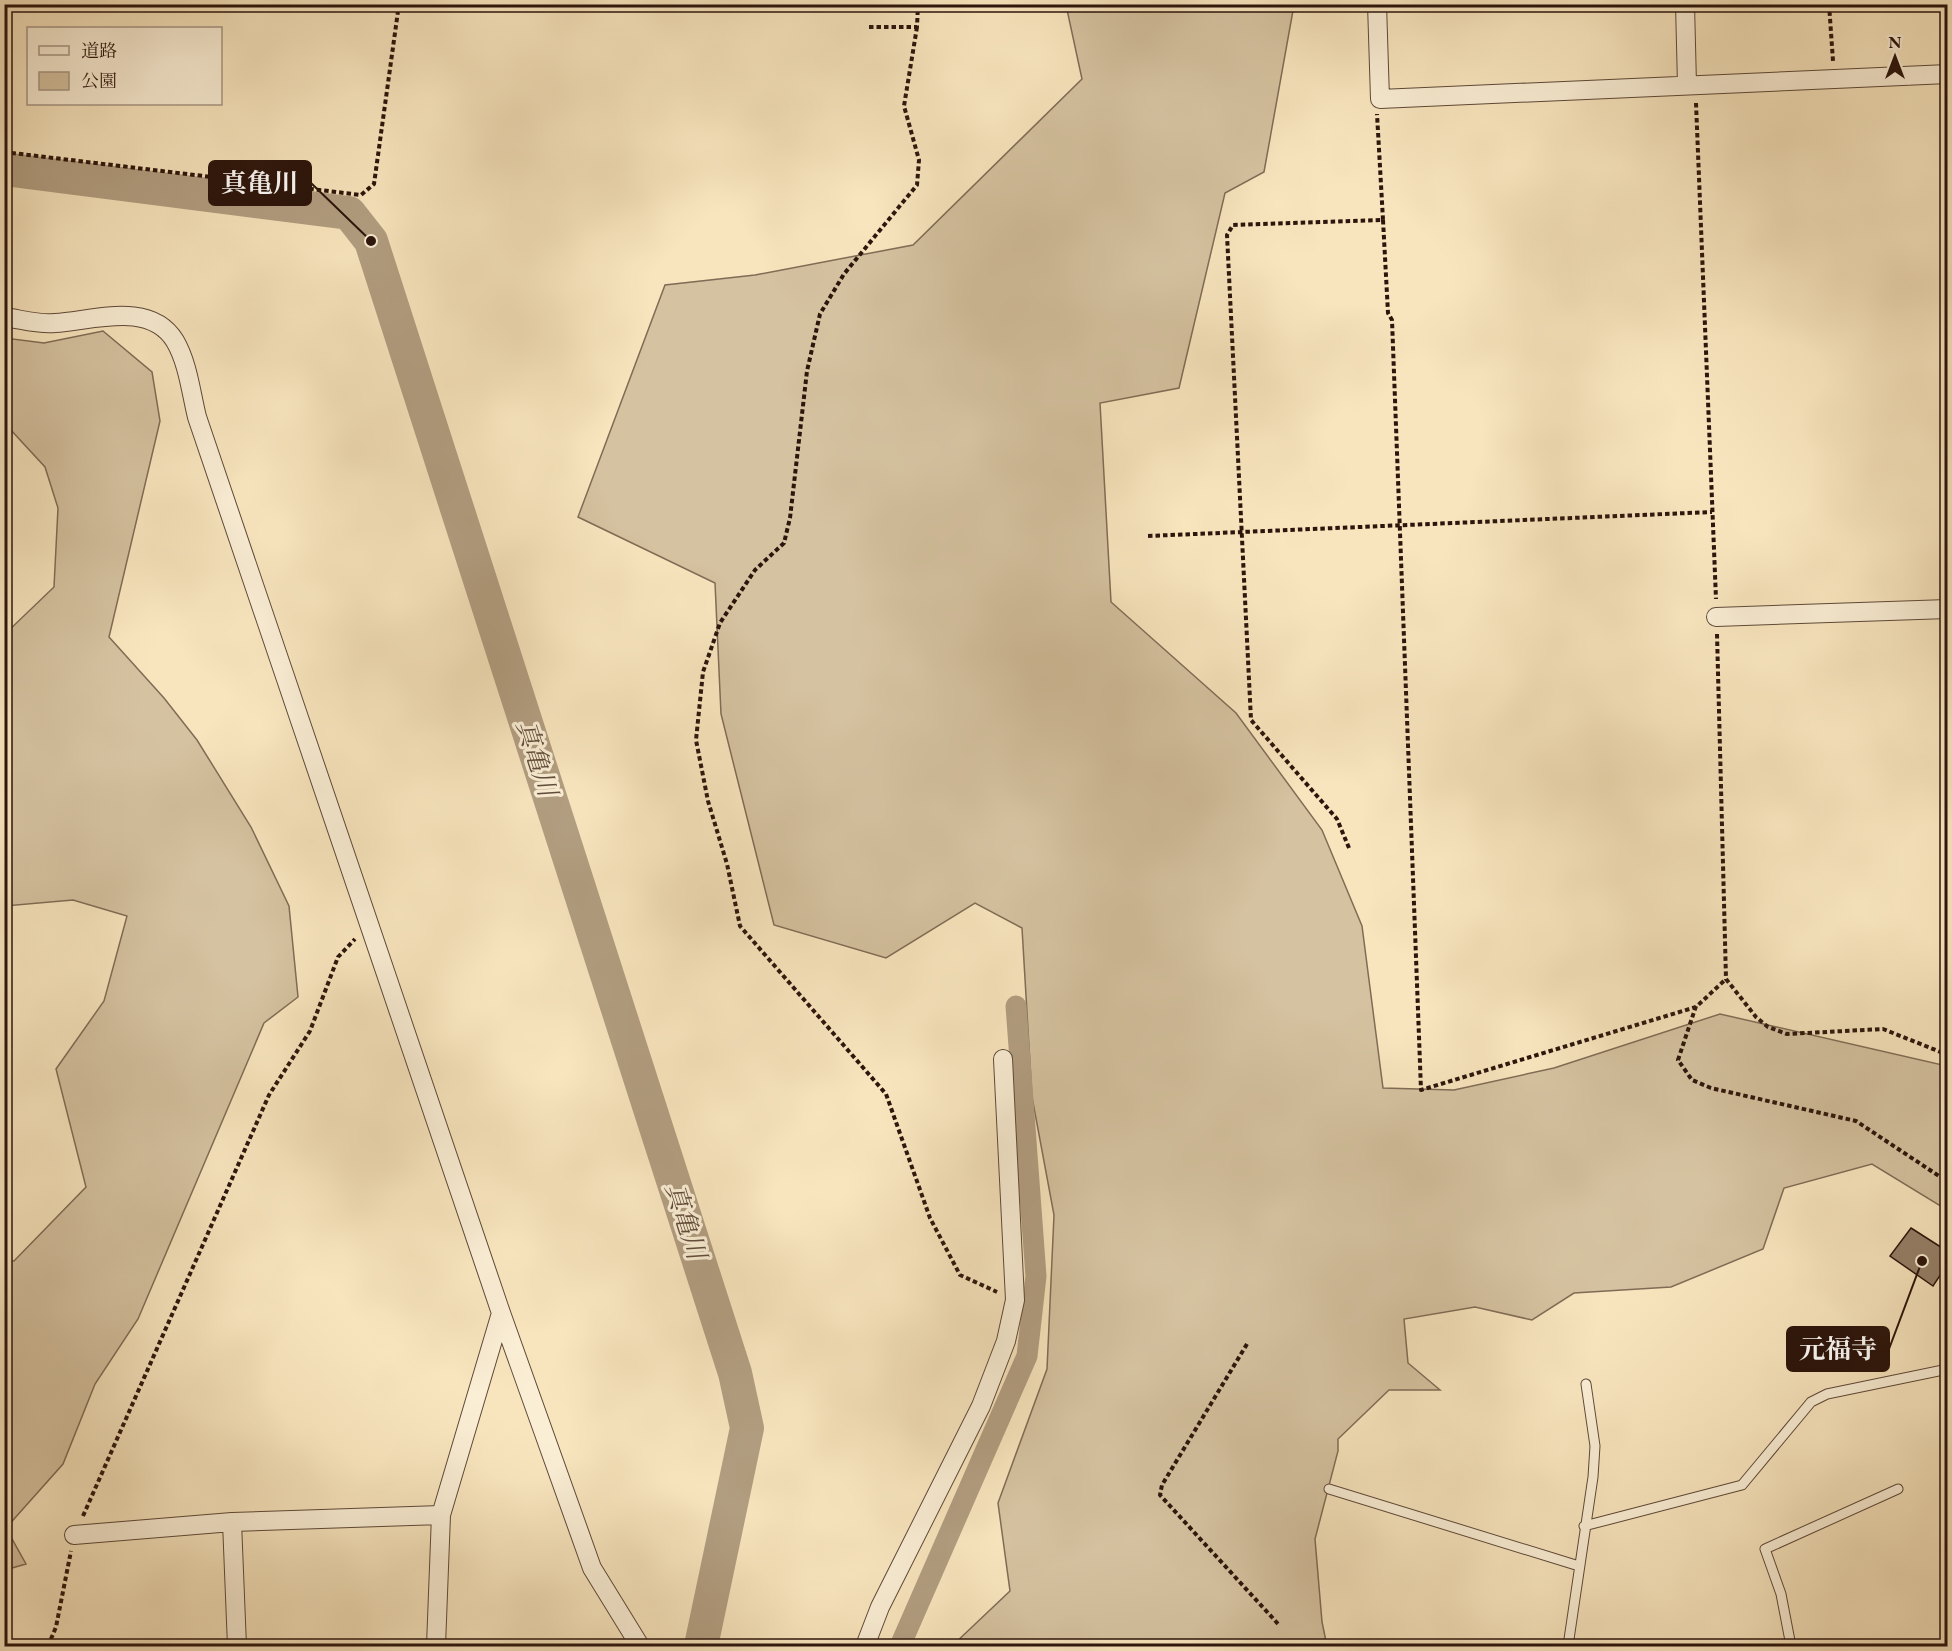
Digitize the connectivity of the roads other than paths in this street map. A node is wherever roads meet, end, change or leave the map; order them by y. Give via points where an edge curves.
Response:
1 (1377, 4) edge
2 (1684, 4) edge
3 (1947, 74) edge
4 (1691, 85) junction
5 (4, 317) edge
6 (1947, 609) edge
7 (1716, 617) road end
8 (1003, 1059) dead end
9 (501, 1313) junction
10 (1947, 1369) edge
11 (1586, 1384) dead end
12 (1329, 1489) dead end
13 (1898, 1489) dead end
14 (441, 1515) junction
15 (232, 1521) junction
16 (1584, 1526) junction
17 (74, 1535) road end
18 (1579, 1566) junction
19 (237, 1647) edge
20 (436, 1647) edge
21 (640, 1647) edge
22 (865, 1647) edge
23 (1568, 1647) edge
24 (1791, 1647) edge

1 - 4 street via 1380,99
2 - 4 street
3 - 4 street
5 - 9 street via 53,324 106,315 142,318 165,330 175,342 197,417
6 - 7 street
8 - 22 street via 1015,1300 1006,1341 981,1406 880,1607
9 - 14 street
9 - 21 street via 592,1568
10 - 16 lane via 1827,1394 1811,1402 1742,1485
11 - 16 lane via 1595,1446
12 - 18 lane
13 - 24 lane via 1765,1549 1781,1594
14 - 15 street
14 - 20 street
15 - 17 street
15 - 19 street
16 - 18 lane
18 - 23 lane

